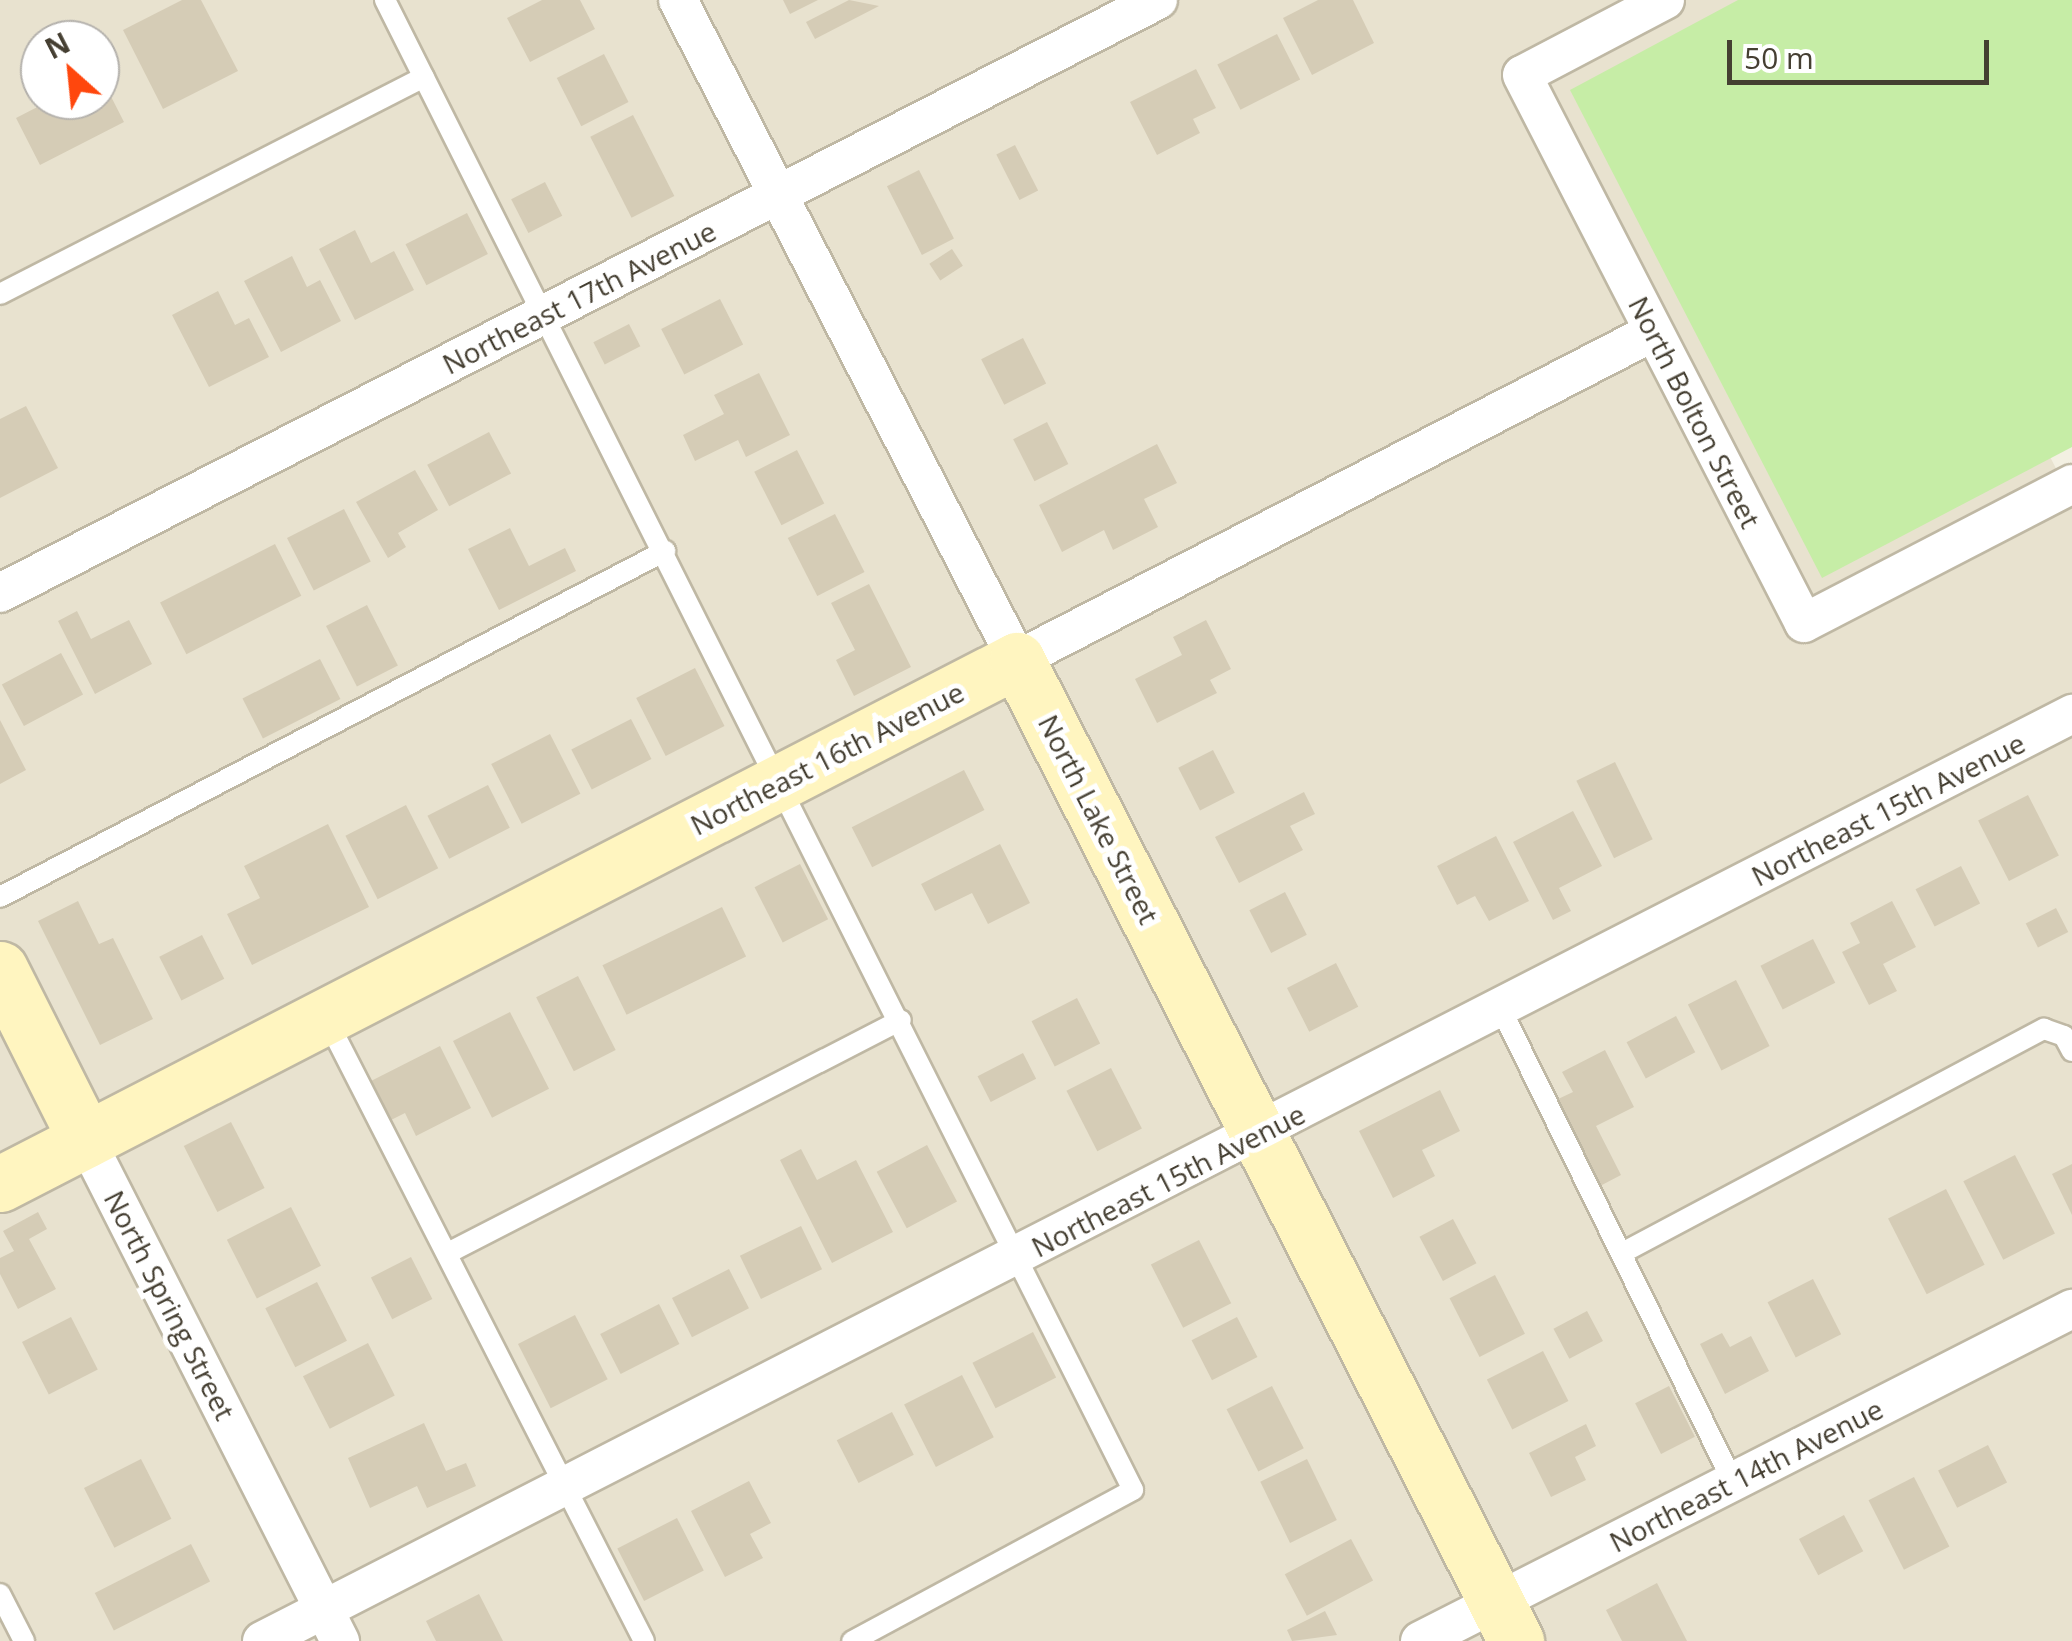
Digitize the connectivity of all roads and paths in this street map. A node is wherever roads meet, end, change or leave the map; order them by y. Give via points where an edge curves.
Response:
1 (384, 0) edge
2 (678, 0) edge
3 (1158, 0) edge
4 (1665, 0) edge
5 (424, 77) junction
6 (776, 196) junction
7 (0, 294) edge
8 (546, 314) junction
9 (1653, 332) junction
10 (2072, 484) edge
11 (665, 552) junction
12 (0, 593) edge
13 (1017, 660) junction
14 (2072, 714) edge
15 (782, 782) junction
16 (0, 897) edge
17 (0, 969) edge
18 (1501, 1009) junction
19 (326, 1017) junction
20 (900, 1020) junction
21 (2072, 1051) edge
22 (1260, 1133) junction
23 (86, 1140) junction
24 (0, 1184) edge
25 (448, 1253) junction
26 (1622, 1253) junction
27 (1019, 1256) junction
28 (2072, 1309) edge
29 (1733, 1482) junction
30 (566, 1486) junction
31 (0, 1594) edge
32 (1506, 1622) edge
33 (332, 1625) edge
34 (24, 1641) edge
35 (262, 1641) edge
36 (644, 1641) edge
37 (852, 1641) edge
38 (1420, 1641) edge

1 - 5 lane
2 - 6 street, North Lake Street
3 - 6 street, Northeast 17th Avenue
4 - 9 street, North Bolton Street via 1522,75
5 - 7 lane
5 - 8 lane
6 - 8 street, Northeast 17th Avenue
6 - 13 street, North Lake Street
8 - 11 lane
8 - 12 street, Northeast 17th Avenue
9 - 10 street, North Bolton Street via 1804,624
9 - 13 street, Northeast 16th Avenue
11 - 15 lane
11 - 16 lane
13 - 15 street, Northeast 16th Avenue
13 - 22 street, North Lake Street
14 - 18 street, Northeast 15th Avenue
15 - 19 street, Northeast 16th Avenue
15 - 20 lane
17 - 23 street, North Spring Street
18 - 22 street, Northeast 15th Avenue
18 - 26 lane
19 - 23 street, Northeast 16th Avenue
19 - 25 lane
20 - 25 lane
20 - 27 lane
21 - 26 lane via 2064,1036 2044,1030
22 - 27 street, Northeast 15th Avenue
22 - 32 street, North Lake Street
23 - 24 street, Northeast 16th Avenue
23 - 33 street, North Spring Street
25 - 30 lane
26 - 29 lane
27 - 30 street, Northeast 15th Avenue
27 - 37 lane via 1133,1490
28 - 29 street, Northeast 14th Avenue
29 - 32 street, Northeast 14th Avenue
30 - 33 street, Northeast 15th Avenue
30 - 36 lane
31 - 34 lane
32 - 38 street, Northeast 14th Avenue
33 - 35 street, Northeast 15th Avenue

